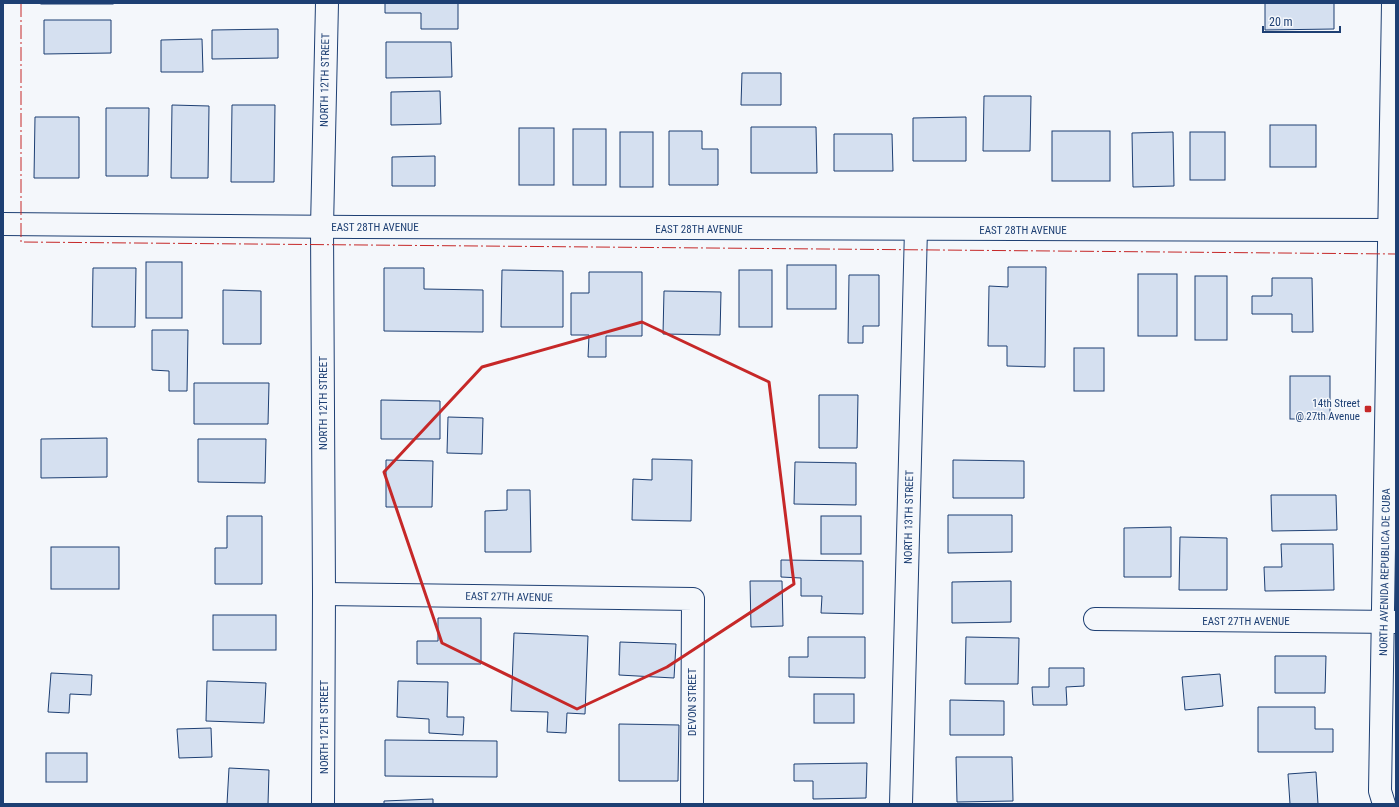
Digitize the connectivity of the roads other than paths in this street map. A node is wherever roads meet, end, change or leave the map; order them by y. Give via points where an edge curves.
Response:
1 (326, 3) edge
2 (1393, 3) edge
3 (3, 224) edge
4 (322, 227) junction
5 (916, 230) junction
6 (1393, 230) edge
7 (324, 594) junction
8 (693, 599) joint
9 (1095, 620) dead end
10 (1390, 622) edge
11 (1380, 800) edge
12 (323, 804) edge
13 (692, 804) edge
14 (902, 804) edge

1 - 4 street, NORTH 12TH STREET
2 - 6 street, NORTH AVENIDA REPUBLICA DE CUBA
3 - 4 street, EAST 28TH AVENUE
4 - 5 street, EAST 28TH AVENUE
4 - 7 street, NORTH 12TH STREET
5 - 6 street, EAST 28TH AVENUE
5 - 14 street, NORTH 13TH STREET
6 - 10 street, NORTH AVENIDA REPUBLICA DE CUBA
7 - 8 street, EAST 27TH AVENUE
7 - 12 street, NORTH 12TH STREET
8 - 13 street, DEVON STREET
9 - 10 street, EAST 27TH AVENUE
10 - 11 street, NORTH AVENIDA REPUBLICA DE CUBA

